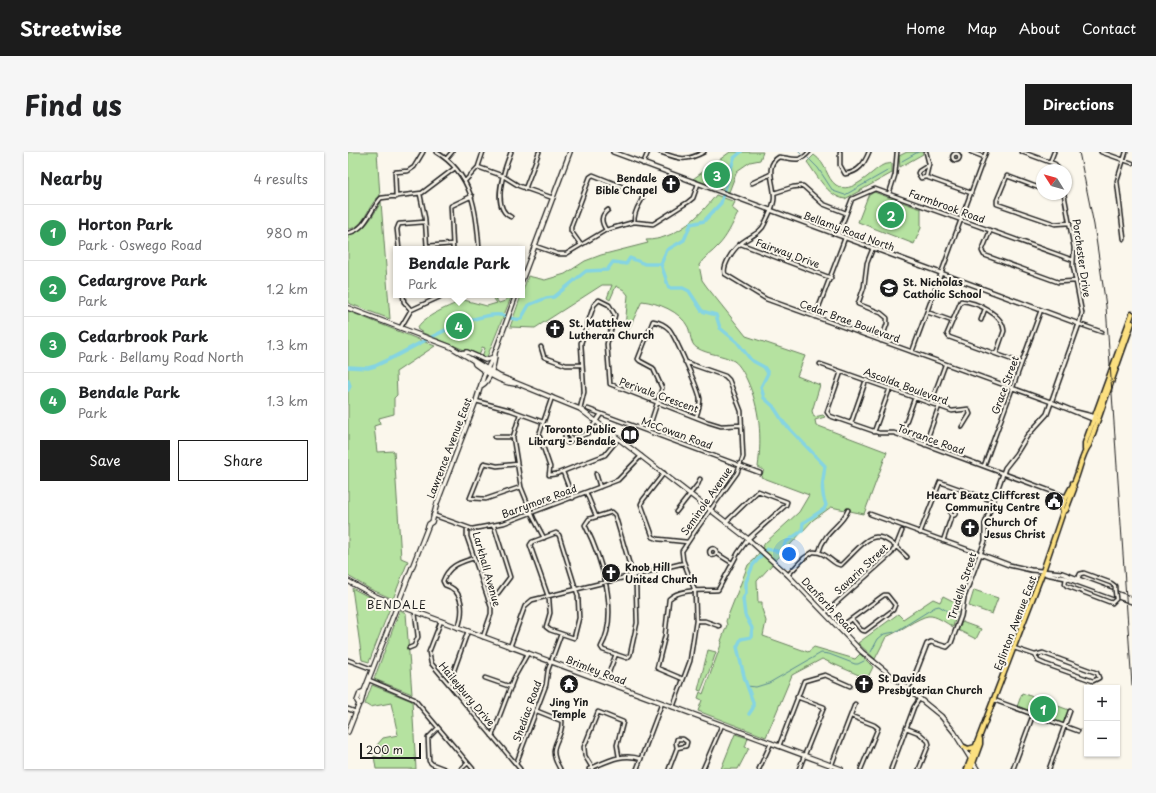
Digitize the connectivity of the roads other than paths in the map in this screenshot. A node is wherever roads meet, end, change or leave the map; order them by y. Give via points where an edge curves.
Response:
1 (423, 152) edge
2 (436, 152) edge
3 (452, 152) edge
4 (483, 152) edge
5 (511, 152) edge
6 (539, 152) edge
7 (570, 152) edge
8 (615, 152) edge
9 (648, 152) edge
10 (660, 152) edge
11 (704, 152) edge
12 (809, 152) edge
13 (840, 152) edge
14 (869, 152) edge
15 (897, 152) edge
16 (926, 152) edge
17 (970, 152) edge
18 (986, 152) edge
19 (1022, 152) edge
20 (1054, 152) edge
21 (1100, 152) edge
22 (1126, 152) edge
23 (984, 157) junction
24 (446, 159) junction
25 (1123, 160) junction
26 (1050, 162) junction
27 (1132, 163) edge
28 (643, 164) junction
29 (1054, 164) edge
30 (478, 166) junction
31 (927, 166) junction
32 (455, 168) junction
33 (770, 174) junction
34 (503, 176) junction
35 (926, 177) junction
36 (465, 181) junction
37 (752, 183) dead end
38 (698, 184) junction
39 (1036, 187) edge
40 (525, 189) junction
41 (774, 193) junction
42 (971, 193) junction
43 (420, 194) junction
44 (889, 194) junction
45 (472, 196) junction
46 (396, 197) junction
47 (553, 198) junction
48 (1065, 200) edge
49 (608, 210) dead end
50 (770, 210) junction
51 (846, 213) junction
52 (511, 217) dead end
53 (961, 220) junction
54 (425, 222) junction
55 (634, 222) junction
56 (1070, 223) junction
57 (606, 230) junction
58 (990, 231) junction
59 (348, 233) edge
60 (838, 235) junction
61 (845, 238) junction
62 (1124, 239) dead end
63 (453, 244) joint
64 (740, 244) junction
65 (581, 245) junction
66 (399, 246) edge
67 (427, 246) edge
68 (436, 246) edge
69 (479, 246) edge
70 (535, 246) junction
71 (873, 248) junction
72 (1073, 260) junction
73 (525, 272) edge
74 (942, 273) junction
75 (831, 278) junction
76 (1076, 281) junction
77 (403, 298) edge
78 (437, 298) edge
79 (515, 298) edge
80 (348, 308) edge
81 (985, 309) junction
82 (411, 310) junction
83 (1041, 310) junction
84 (927, 312) junction
85 (1132, 314) edge
86 (815, 317) junction
87 (981, 320) dead end
88 (952, 321) junction
89 (1132, 323) edge
90 (1079, 324) junction
91 (401, 327) junction
92 (1102, 332) dead end
93 (881, 341) junction
94 (540, 347) dead end
95 (912, 352) junction
96 (461, 353) junction
97 (494, 353) junction
98 (996, 354) junction
99 (491, 358) junction
100 (685, 362) junction
101 (1021, 363) junction
102 (820, 364) dead end
103 (582, 365) junction
104 (945, 365) junction
105 (486, 370) junction
106 (490, 372) junction
107 (841, 372) junction
108 (866, 380) junction
109 (481, 386) junction
110 (890, 388) junction
111 (1012, 389) junction
112 (553, 397) junction
113 (915, 397) junction
114 (476, 401) junction
115 (1051, 402) junction
116 (931, 403) junction
117 (658, 404) junction
118 (939, 406) junction
119 (579, 408) junction
120 (588, 409) dead end
121 (520, 414) junction
122 (601, 414) junction
123 (696, 417) junction
124 (1096, 419) junction
125 (597, 421) junction
126 (543, 422) junction
127 (851, 423) junction
128 (742, 425) junction
129 (962, 427) dead end
130 (648, 431) junction
131 (874, 432) junction
132 (901, 436) junction
133 (495, 437) dead end
134 (513, 437) junction
135 (619, 438) junction
136 (571, 440) junction
137 (925, 445) junction
138 (641, 455) junction
139 (517, 464) junction
140 (740, 465) junction
141 (984, 466) junction
142 (563, 472) junction
143 (664, 473) junction
144 (760, 473) dead end
145 (596, 474) dead end
146 (1003, 474) junction
147 (700, 479) dead end
148 (521, 487) junction
149 (600, 487) junction
150 (586, 492) junction
151 (690, 494) junction
152 (1068, 497) junction
153 (573, 498) junction
154 (993, 501) junction
155 (709, 510) junction
156 (848, 510) dead end
157 (532, 512) junction
158 (676, 512) dead end
159 (870, 514) dead end
160 (433, 515) junction
161 (952, 515) dead end
162 (596, 516) junction
163 (726, 523) junction
164 (494, 526) junction
165 (467, 529) junction
166 (902, 531) dead end
167 (920, 533) junction
168 (544, 538) junction
169 (748, 539) junction
170 (943, 541) junction
171 (688, 542) junction
172 (896, 546) junction
173 (819, 552) junction
174 (716, 553) dead end
175 (980, 554) junction
176 (907, 557) dead end
177 (474, 558) junction
178 (684, 563) junction
179 (732, 563) junction
180 (1042, 571) junction
181 (634, 575) junction
182 (788, 575) junction
183 (1066, 578) junction
184 (1078, 579) junction
185 (348, 581) edge
186 (605, 582) junction
187 (577, 589) junction
188 (696, 591) junction
189 (548, 596) junction
190 (488, 599) junction
191 (1132, 599) edge
192 (1132, 602) edge
193 (397, 605) junction
194 (415, 612) junction
195 (825, 613) junction
196 (852, 619) junction
197 (440, 621) junction
198 (696, 621) junction
199 (719, 626) dead end
200 (458, 628) junction
201 (838, 628) junction
202 (468, 631) junction
203 (561, 634) junction
204 (483, 637) junction
205 (510, 647) junction
206 (409, 648) dead end
207 (1014, 648) junction
208 (528, 653) junction
209 (616, 654) junction
210 (1035, 655) junction
211 (348, 660) edge
212 (551, 661) junction
213 (373, 669) junction
214 (485, 678) dead end
215 (683, 679) junction
216 (369, 680) junction
217 (605, 682) junction
218 (449, 684) junction
219 (850, 686) dead end
220 (511, 687) junction
221 (907, 690) junction
222 (797, 697) junction
223 (920, 698) junction
224 (994, 700) junction
225 (662, 703) junction
226 (855, 704) dead end
227 (673, 707) junction
228 (348, 709) edge
229 (537, 710) junction
230 (1070, 711) dead end
231 (356, 712) junction
232 (1033, 715) junction
233 (851, 716) junction
234 (722, 725) junction
235 (1065, 726) junction
236 (438, 728) junction
237 (906, 728) junction
238 (1078, 731) dead end
239 (348, 732) edge
240 (492, 736) junction
241 (980, 739) junction
242 (771, 743) junction
243 (779, 746) junction
244 (964, 747) junction
245 (677, 748) junction
246 (975, 748) junction
247 (805, 756) junction
248 (619, 757) junction
249 (641, 759) junction
250 (972, 760) junction
251 (468, 763) junction
252 (516, 764) junction
253 (831, 767) edge
254 (445, 769) edge
255 (461, 769) edge
256 (473, 769) edge
257 (520, 769) edge
258 (560, 769) edge
259 (591, 769) edge
260 (637, 769) edge
261 (669, 769) edge
262 (703, 769) edge
263 (759, 769) edge
264 (799, 769) edge
265 (841, 769) edge
266 (861, 769) edge
267 (891, 769) edge
268 (919, 769) edge
269 (967, 769) edge
270 (971, 769) edge
271 (977, 769) edge
272 (1013, 769) edge
273 (1049, 769) edge

1 - 46 street via 414,168 395,172
2 - 24 street
3 - 24 street
4 - 30 street
5 - 34 street
6 - 40 street
7 - 47 main road
8 - 28 street, Bellamy Road North
9 - 28 street
10 - 11 street via 685,160
12 - 33 street via 797,160 777,158
13 - 14 street via 840,165 847,174 864,165
15 - 44 street via 895,175
16 - 31 street
17 - 23 street
18 - 23 street
19 - 26 street
20 - 26 street
21 - 25 street
22 - 25 street
23 - 42 street
24 - 32 street
25 - 27 street
25 - 62 street via 1117,181
26 - 29 street
28 - 38 street, Bellamy Road North
30 - 34 street
30 - 36 street
31 - 35 street
31 - 35 street via 918,173 921,178
32 - 36 street
32 - 43 street
33 - 37 street
33 - 41 street
34 - 40 street
34 - 52 street via 500,186 501,199 504,210
35 - 42 street
36 - 45 street
38 - 50 street, Bellamy Road North
38 - 55 street via 693,198 659,221 653,224
39 - 56 street via 1007,176 997,200 998,204 1058,225
40 - 47 street
41 - 50 street, Cedar Brae Boulevard via 773,207
41 - 51 street via 803,186 822,204
42 - 53 street
43 - 46 street
43 - 54 street
44 - 51 street, Farmbrook Road via 871,190 852,199
44 - 53 street, Farmbrook Road
45 - 63 street via 451,206
45 - 69 street via 478,220
46 - 59 street via 380,199 362,225
47 - 70 main road
48 - 56 street, Porchester Drive
49 - 57 street via 602,219
50 - 60 street, Bellamy Road North
50 - 64 street, Cedar Brae Boulevard via 762,229
51 - 60 street, Farmbrook Road
53 - 58 street, Farmbrook Road
53 - 74 street
54 - 66 street via 399,224
54 - 67 street
55 - 57 street
55 - 65 street via 636,208 643,195 593,175 590,177 572,227
56 - 72 street, Porchester Drive
57 - 65 street
58 - 72 street, Farmbrook Road
58 - 76 street via 982,251 984,255 1058,282
60 - 61 street, Bellamy Road North
61 - 71 street, Bellamy Road North
61 - 75 street
63 - 68 street
64 - 75 street, Fairway Drive
64 - 86 street, Cedar Brae Boulevard via 727,262 725,274 762,297
65 - 70 street via 570,253 562,254
70 - 73 main road
71 - 74 street, Bellamy Road North
71 - 93 street via 858,304 881,313 886,318 887,324
72 - 76 street, Porchester Drive
74 - 83 street, Bellamy Road North
74 - 84 street
75 - 86 street
76 - 90 street, Porchester Drive via 1082,313
77 - 82 street
78 - 82 street
79 - 97 main road, Lawrence Avenue East
80 - 91 main road
81 - 87 street
81 - 88 street via 961,301
81 - 98 street via 995,313 1004,328
82 - 91 street
83 - 90 street, Bellamy Road North
83 - 101 street, Grace Street
84 - 88 street
84 - 95 street
85 - 124 main road, Eglinton Avenue East
86 - 93 street, Cedar Brae Boulevard
88 - 98 street via 947,334 949,337
89 - 124 main road, Eglinton Avenue East
90 - 92 street, Bellamy Road North
90 - 115 street
91 - 96 main road
93 - 95 street, Cedar Brae Boulevard
94 - 103 street via 544,357 566,365
95 - 104 street, Cedar Brae Boulevard
96 - 99 main road via 467,352 485,360
96 - 105 main road
97 - 99 main road, Lawrence Avenue East
97 - 106 main road, Lawrence Avenue East via 495,359
98 - 101 street
99 - 105 main road, Lawrence Avenue East
100 - 117 street via 669,330 653,321 638,360 651,366 658,376 662,388
100 - 123 street via 699,393
100 - 128 street, Seminole Avenue via 728,379 741,411
101 - 111 street, Grace Street
102 - 107 street, Ascolda Boulevard
103 - 117 street, Perivale Crescent via 583,336 595,303 602,301 612,308 615,314 607,344 610,384
103 - 119 street, Perivale Crescent via 584,392
104 - 111 street, Cedar Brae Boulevard
104 - 116 street
105 - 106 main road
105 - 109 main road, Lawrence Avenue East
106 - 109 main road, Lawrence Avenue East via 485,384
106 - 112 main road
107 - 108 street, Ascolda Boulevard
107 - 127 street, Torrance Road via 828,414
108 - 110 street, Ascolda Boulevard
108 - 127 street
109 - 114 main road, Lawrence Avenue East
110 - 113 street, Ascolda Boulevard
110 - 131 street
111 - 115 street, Cedar Brae Boulevard
111 - 141 street, Grace Street
112 - 119 main road
112 - 126 street
113 - 116 street, Ascolda Boulevard
113 - 132 street
114 - 121 street
114 - 160 main road, Lawrence Avenue East
115 - 124 street
115 - 146 street, Trudelle Street via 1044,418 1027,436
116 - 118 street, Ascolda Boulevard
117 - 123 street, Perivale Crescent
117 - 130 street
118 - 129 street, Ascolda Boulevard via 955,411 968,410 970,414
118 - 137 street
119 - 125 main road, Danforth Road
120 - 122 street, McCowan Road
121 - 126 street
121 - 134 street
122 - 125 street
122 - 130 street, McCowan Road
123 - 128 street, Perivale Crescent via 721,426
124 - 152 main road, Eglinton Avenue East via 1089,445 1073,484 1074,489
125 - 135 main road, Danforth Road
125 - 136 street via 588,433
126 - 142 street via 539,438 550,467 548,473 553,475
127 - 131 street, Torrance Road
128 - 140 street, Seminole Avenue via 744,457
130 - 140 street, McCowan Road
131 - 132 street, Torrance Road
132 - 137 street, Torrance Road
133 - 134 street
134 - 139 street
135 - 138 main road, Danforth Road
135 - 142 street via 605,455
136 - 136 street via 565,442 565,430 569,431
137 - 141 street, Torrance Road
138 - 143 main road, Danforth Road
138 - 149 street, Barrymore Road via 621,478
139 - 148 street
139 - 148 street via 499,466 484,463 470,498 486,498
140 - 144 street, McCowan Road
140 - 155 street, Seminole Avenue via 736,475
141 - 146 street, Torrance Road
142 - 153 street
143 - 151 main road, Danforth Road
143 - 171 street via 641,504 655,538
145 - 149 street
146 - 152 street, Torrance Road
146 - 154 street, Trudelle Street
147 - 151 street
148 - 157 street
149 - 150 street, Barrymore Road
150 - 153 street, Barrymore Road
150 - 162 street
151 - 155 main road, Danforth Road
151 - 158 street
152 - 180 main road, Eglinton Avenue East via 1066,510 1063,512
153 - 157 street, Barrymore Road
154 - 167 street via 940,482
154 - 175 street, Trudelle Street via 985,524 985,540
155 - 163 main road, Danforth Road
155 - 171 street, Seminole Avenue
156 - 173 street via 843,519 824,538
157 - 164 street, Barrymore Road
157 - 168 street
159 - 167 street
160 - 165 street, Barrymore Road
160 - 193 main road, Lawrence Avenue East via 430,517
161 - 170 street
162 - 181 street via 615,513
162 - 186 street via 586,521 585,525
163 - 169 main road, Danforth Road
163 - 169 street via 758,491 785,500 786,505
164 - 165 street, Barrymore Road
164 - 190 street via 510,577 494,596
165 - 177 street, Larkhall Avenue
166 - 172 street, Savarin Street
167 - 170 street
168 - 187 street via 556,533 560,536
168 - 189 street via 530,545
169 - 179 street
169 - 182 main road, Danforth Road
170 - 175 street
171 - 178 street, Seminole Avenue via 682,551
172 - 173 street via 885,538 873,537 838,565
172 - 176 street
172 - 195 street, Savarin Street via 864,580
173 - 182 street via 807,555
174 - 179 street
175 - 180 street via 1009,565
175 - 221 street, Trudelle Street via 964,596 961,616 950,645 947,647 931,642 927,644
177 - 190 street, Larkhall Avenue
177 - 200 street via 453,566 443,581 445,585 455,589 460,598 462,611
178 - 181 street
178 - 188 street
179 - 188 street via 718,590
180 - 183 street
180 - 184 street via 1058,572
180 - 207 main road, Eglinton Avenue East
181 - 186 street
181 - 209 street via 638,611 634,640 629,658
182 - 195 main road, Danforth Road
183 - 184 street, bridge via 1067,586 1112,603 1116,599 1113,584 1084,573 1080,574
183 - 192 street
184 - 191 street
185 - 193 main road, Brimley Road
186 - 187 street
186 - 209 street via 608,618 607,631 601,647
187 - 189 street
187 - 203 street via 580,609 575,637
188 - 198 street
188 - 215 street via 674,595 668,601 665,636 657,666 658,670
189 - 203 street via 550,613 546,627
189 - 205 street via 527,604
190 - 204 street, Larkhall Avenue via 491,614
193 - 194 main road, Brimley Road
193 - 213 main road, Lawrence Avenue East
194 - 197 main road, Brimley Road
194 - 206 street via 418,637 414,648
195 - 201 main road, Danforth Road
196 - 196 street via 885,595 895,605 893,610 865,631
196 - 201 street
197 - 200 main road, Brimley Road
197 - 218 street, Haileybury Drive via 428,656
198 - 199 street
198 - 215 street via 692,652
200 - 202 main road, Brimley Road
201 - 221 main road, Danforth Road via 865,655
202 - 204 main road, Brimley Road
202 - 218 street
203 - 212 street, Shediac Road
204 - 205 main road, Brimley Road
205 - 208 main road, Brimley Road
207 - 210 street
207 - 224 main road, Eglinton Avenue East
208 - 212 main road, Brimley Road
208 - 220 street
209 - 217 street
210 - 210 street via 1038,661 1045,664 1093,681 1099,678 1097,673 1042,653
211 - 213 street
212 - 217 main road, Brimley Road
212 - 229 street, Shediac Road
213 - 216 main road, Lawrence Avenue East
214 - 220 street
215 - 227 street
216 - 231 main road, Lawrence Avenue East
216 - 236 street via 414,699
217 - 225 main road, Brimley Road
218 - 240 street, Haileybury Drive
219 - 222 street via 824,674 804,681
220 - 240 street
221 - 223 main road, Danforth Road
222 - 243 street
222 - 247 street via 824,707
223 - 237 street
223 - 244 main road, Danforth Road via 941,716
224 - 232 street
224 - 241 main road, Eglinton Avenue East
225 - 227 main road, Brimley Road
225 - 249 street
226 - 233 street
227 - 234 main road, Brimley Road
228 - 231 street
229 - 252 street, Shediac Road
229 - 258 street via 562,721 553,750
230 - 235 street
231 - 239 main road, Lawrence Avenue East
232 - 235 street
232 - 272 street
233 - 253 street
233 - 266 street via 874,724 878,728
234 - 242 main road, Brimley Road
234 - 262 street
235 - 238 street
235 - 273 street
236 - 251 street
236 - 254 street via 428,738 429,761
237 - 267 street
237 - 268 street via 919,733 929,744
240 - 252 street, Haileybury Drive
241 - 246 main road, Eglinton Avenue East
241 - 250 main road, Eglinton Avenue East
242 - 243 main road, Brimley Road
242 - 263 street
243 - 247 main road, Brimley Road
244 - 246 main road
244 - 250 main road, Danforth Road
245 - 245 street via 686,746 687,742 677,739
245 - 261 street
246 - 250 main road, Eglinton Avenue East
247 - 253 main road, Brimley Road
247 - 264 street
248 - 249 street via 630,755
248 - 259 street
248 - 259 street via 617,745 622,722 598,712 584,747
249 - 260 street
250 - 269 main road, Eglinton Avenue East
250 - 270 main road, Eglinton Avenue East
250 - 271 main road, Danforth Road
251 - 255 street
251 - 256 street
252 - 257 street, Haileybury Drive
253 - 265 main road, Brimley Road

